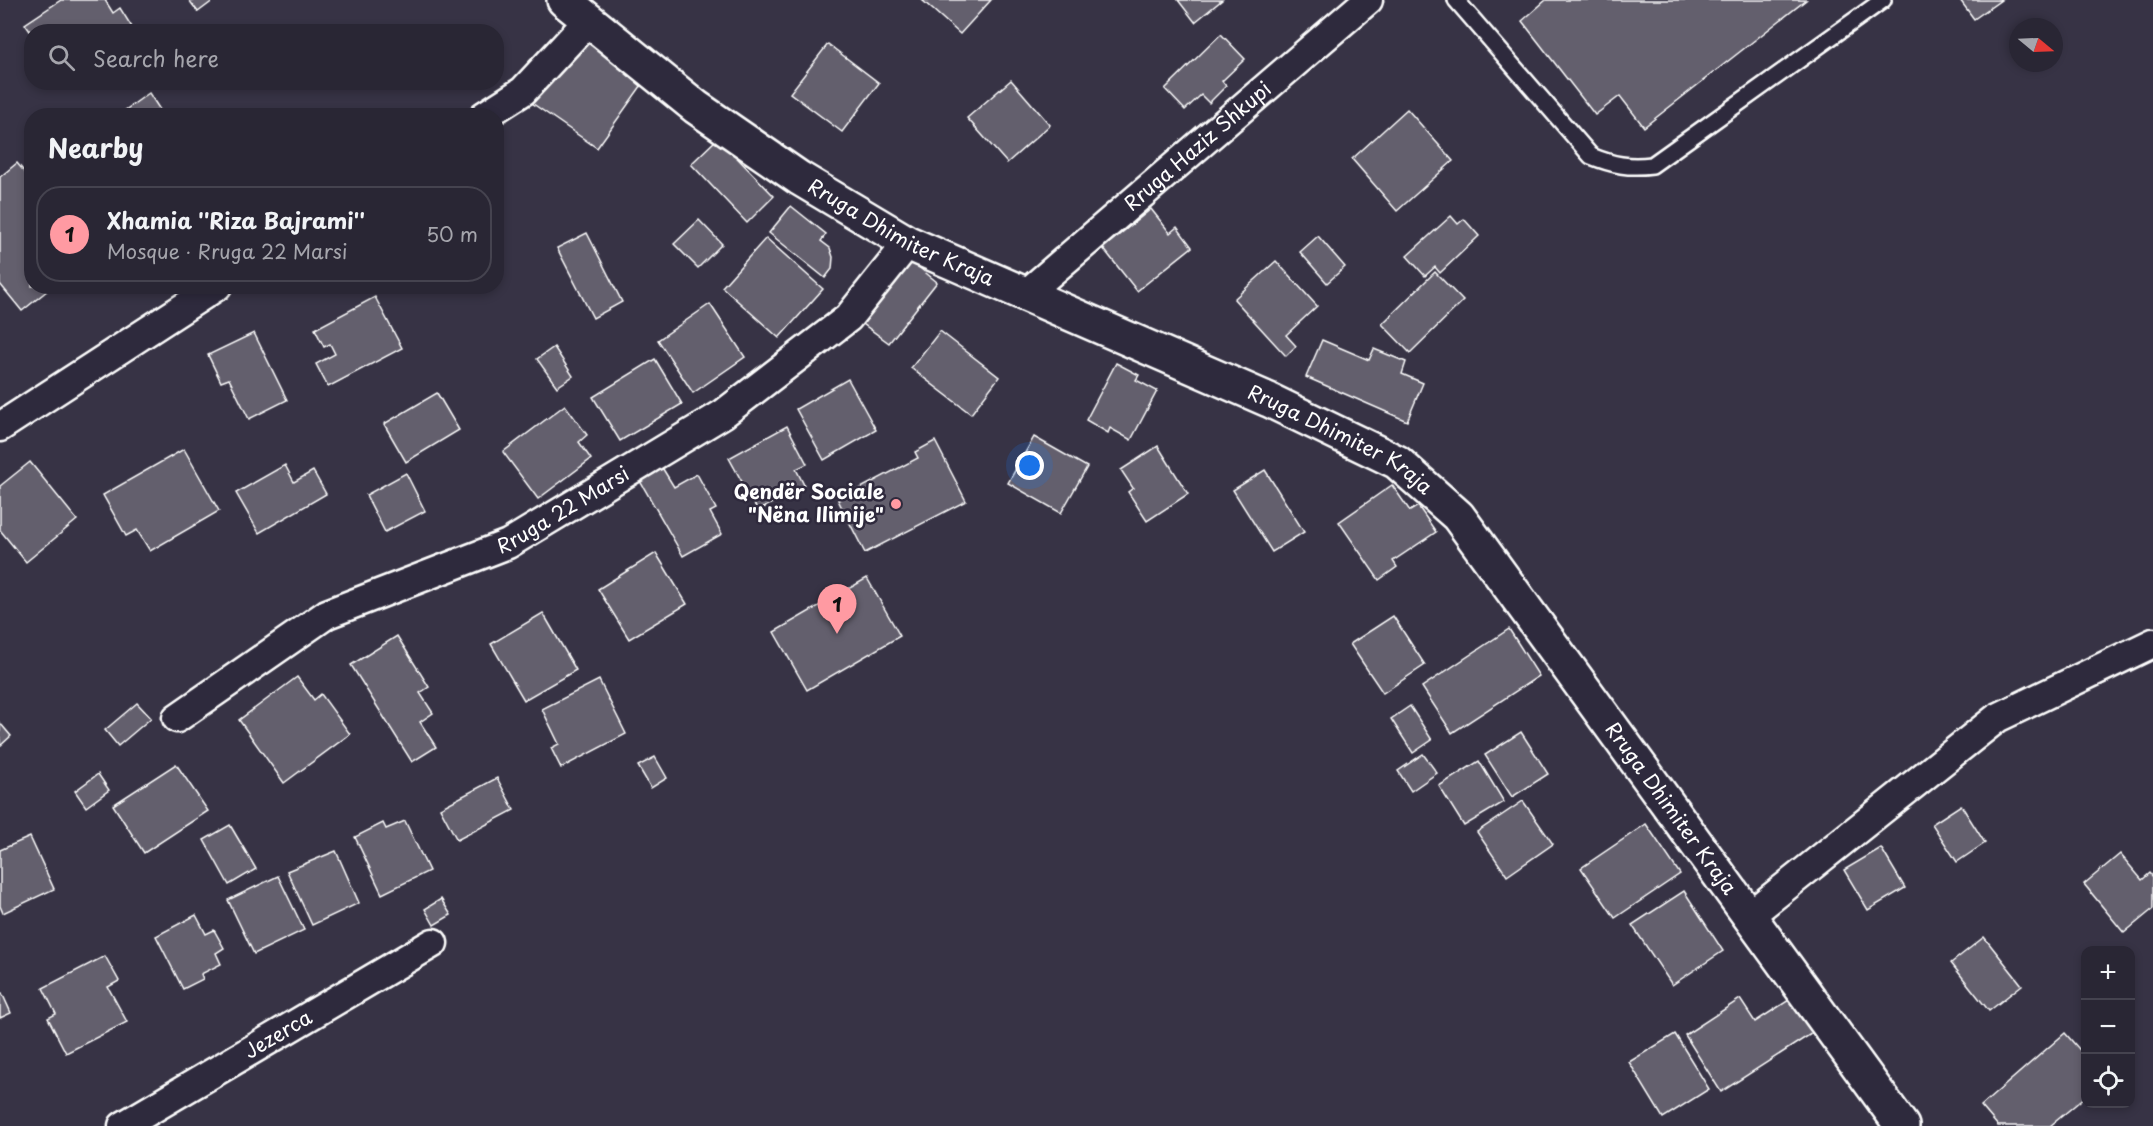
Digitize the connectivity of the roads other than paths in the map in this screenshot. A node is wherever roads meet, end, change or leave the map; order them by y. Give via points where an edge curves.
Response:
1 (564, 0) edge
2 (1368, 0) edge
3 (1456, 0) edge
4 (1883, 0) edge
5 (589, 20) junction
6 (496, 108) edge
7 (908, 243) junction
8 (1027, 293) junction
9 (205, 294) edge
10 (0, 427) edge
11 (2153, 643) edge
12 (177, 718) dead end
13 (1750, 915) junction
14 (433, 943) dead end
15 (123, 1126) edge
16 (1902, 1126) edge

1 - 5 street, Rruga Dhimiter Kraja
2 - 8 street, Rruga Haziz Shkupi
3 - 4 lane via 1591,156 1631,168 1652,165
5 - 6 street via 523,91
5 - 7 street, Rruga Dhimiter Kraja via 696,106 799,178
7 - 8 street, Rruga Dhimiter Kraja
7 - 12 street, Rruga 22 Marsi via 848,318 723,414 507,544 327,614
8 - 13 street, Rruga Dhimiter Kraja via 1269,400 1397,462 1458,516
9 - 10 street
11 - 13 street via 1997,718
13 - 16 street, Rruga Dhimiter Kraja
14 - 15 street, Jezerca

